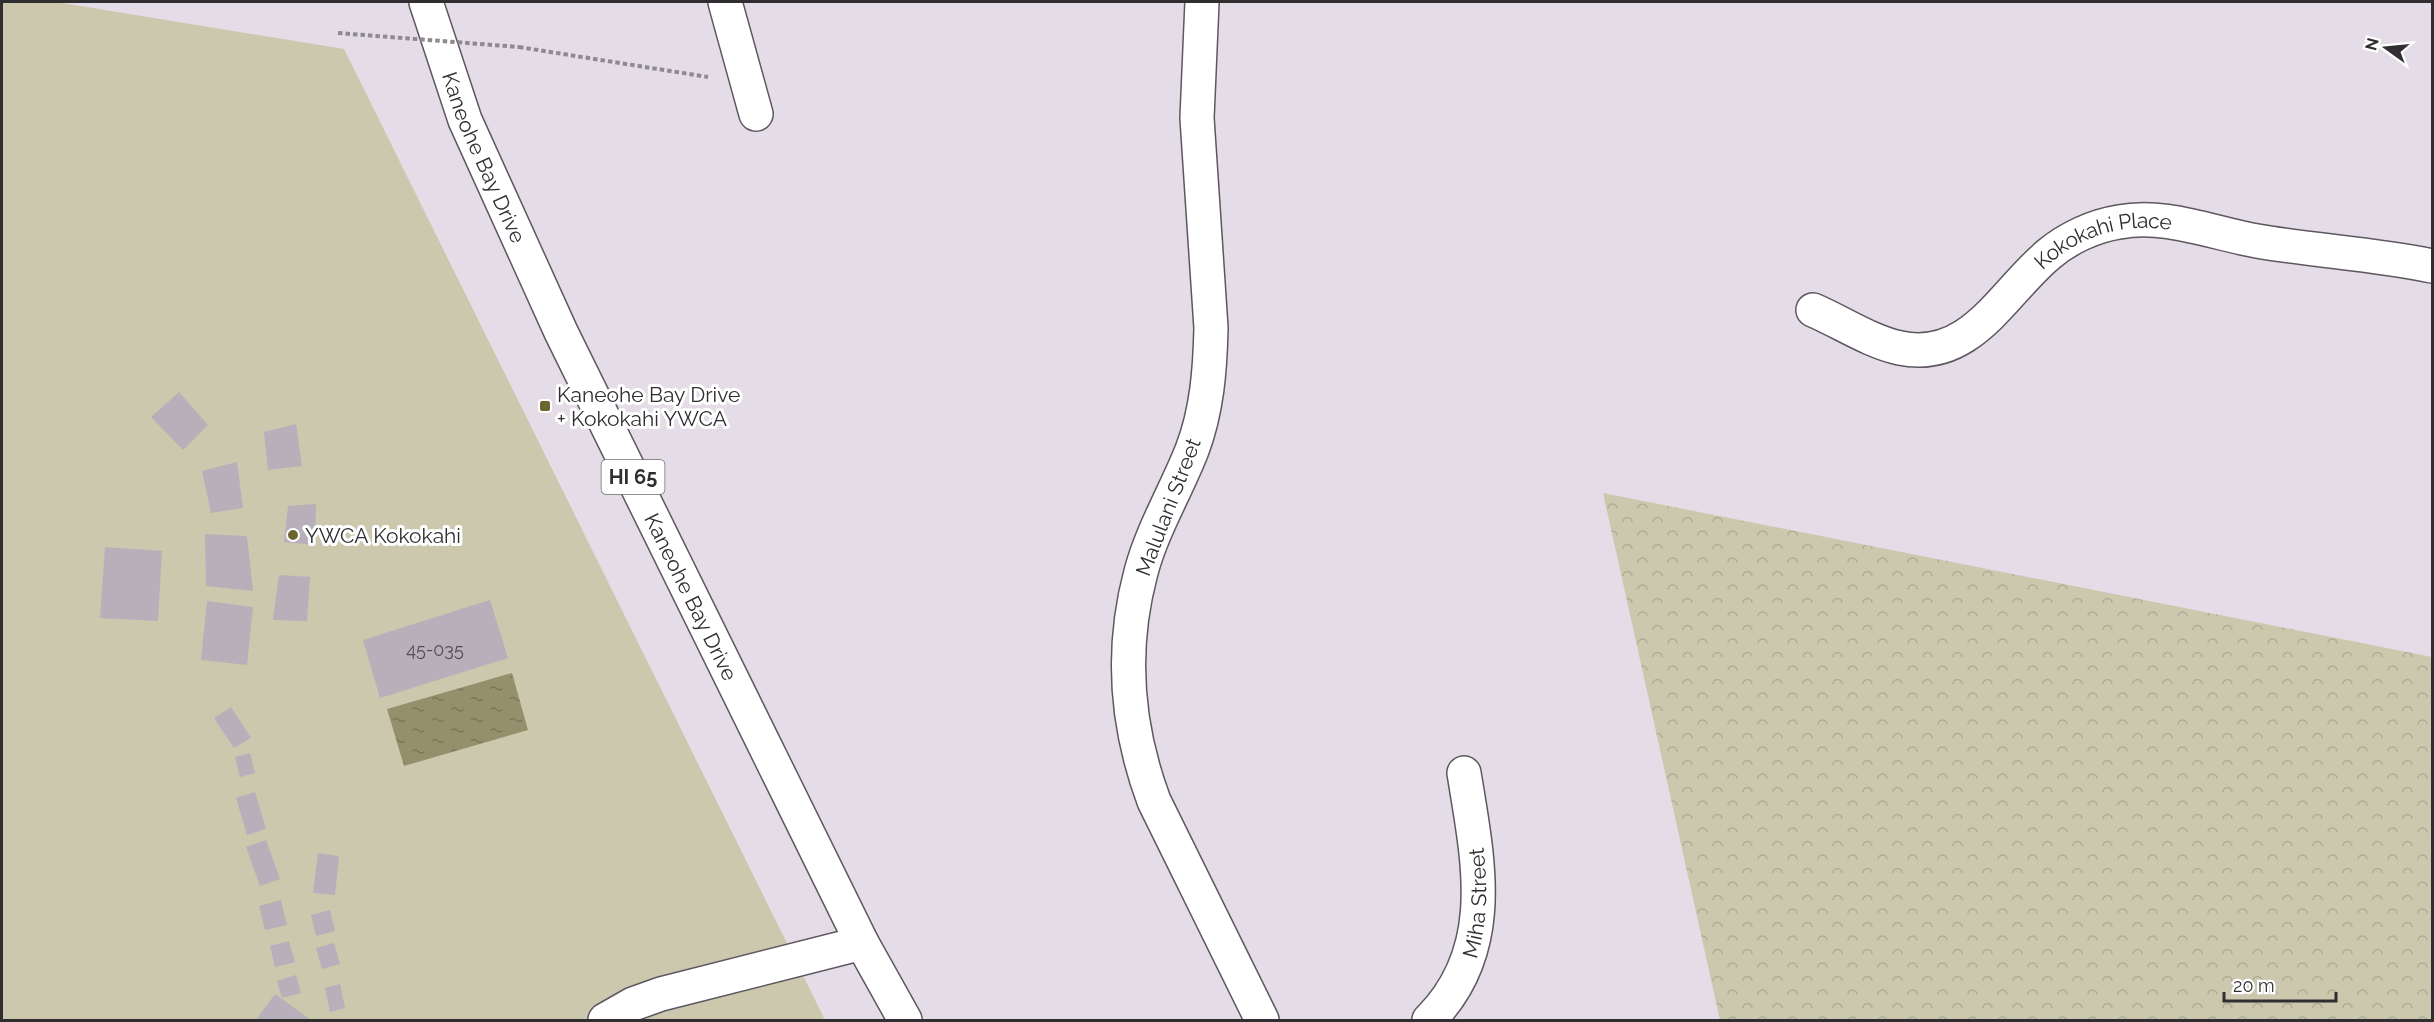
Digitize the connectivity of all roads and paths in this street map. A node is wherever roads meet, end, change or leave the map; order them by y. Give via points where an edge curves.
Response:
1 (426, 2) edge
2 (725, 2) edge
3 (1202, 2) edge
4 (338, 33) dead end
5 (746, 83) junction
6 (756, 114) dead end
7 (2433, 266) edge
8 (1813, 310) dead end
9 (1464, 773) dead end
10 (862, 943) junction
11 (605, 1020) edge
12 (905, 1020) edge
13 (1263, 1020) edge
14 (1429, 1020) edge

1 - 10 street, Kaneohe Bay Drive / HI 65 via 465,120 561,332
2 - 5 street
3 - 13 street, Malulani Street via 1197,118 1210,328 1208,382 1193,448 1141,571 1127,654 1128,691 1139,756 1154,801
4 - 5 path, bridge via 519,47
5 - 6 street
7 - 8 street, Kokokahi Place via 2265,242 2147,219 2119,221 2071,239 2033,268 1983,324 1948,346 1928,350 1898,348
9 - 14 street, Miha Street via 1478,862 1477,929 1452,991
10 - 11 street via 661,994
10 - 12 street, Kaneohe Bay Drive / HI 65

